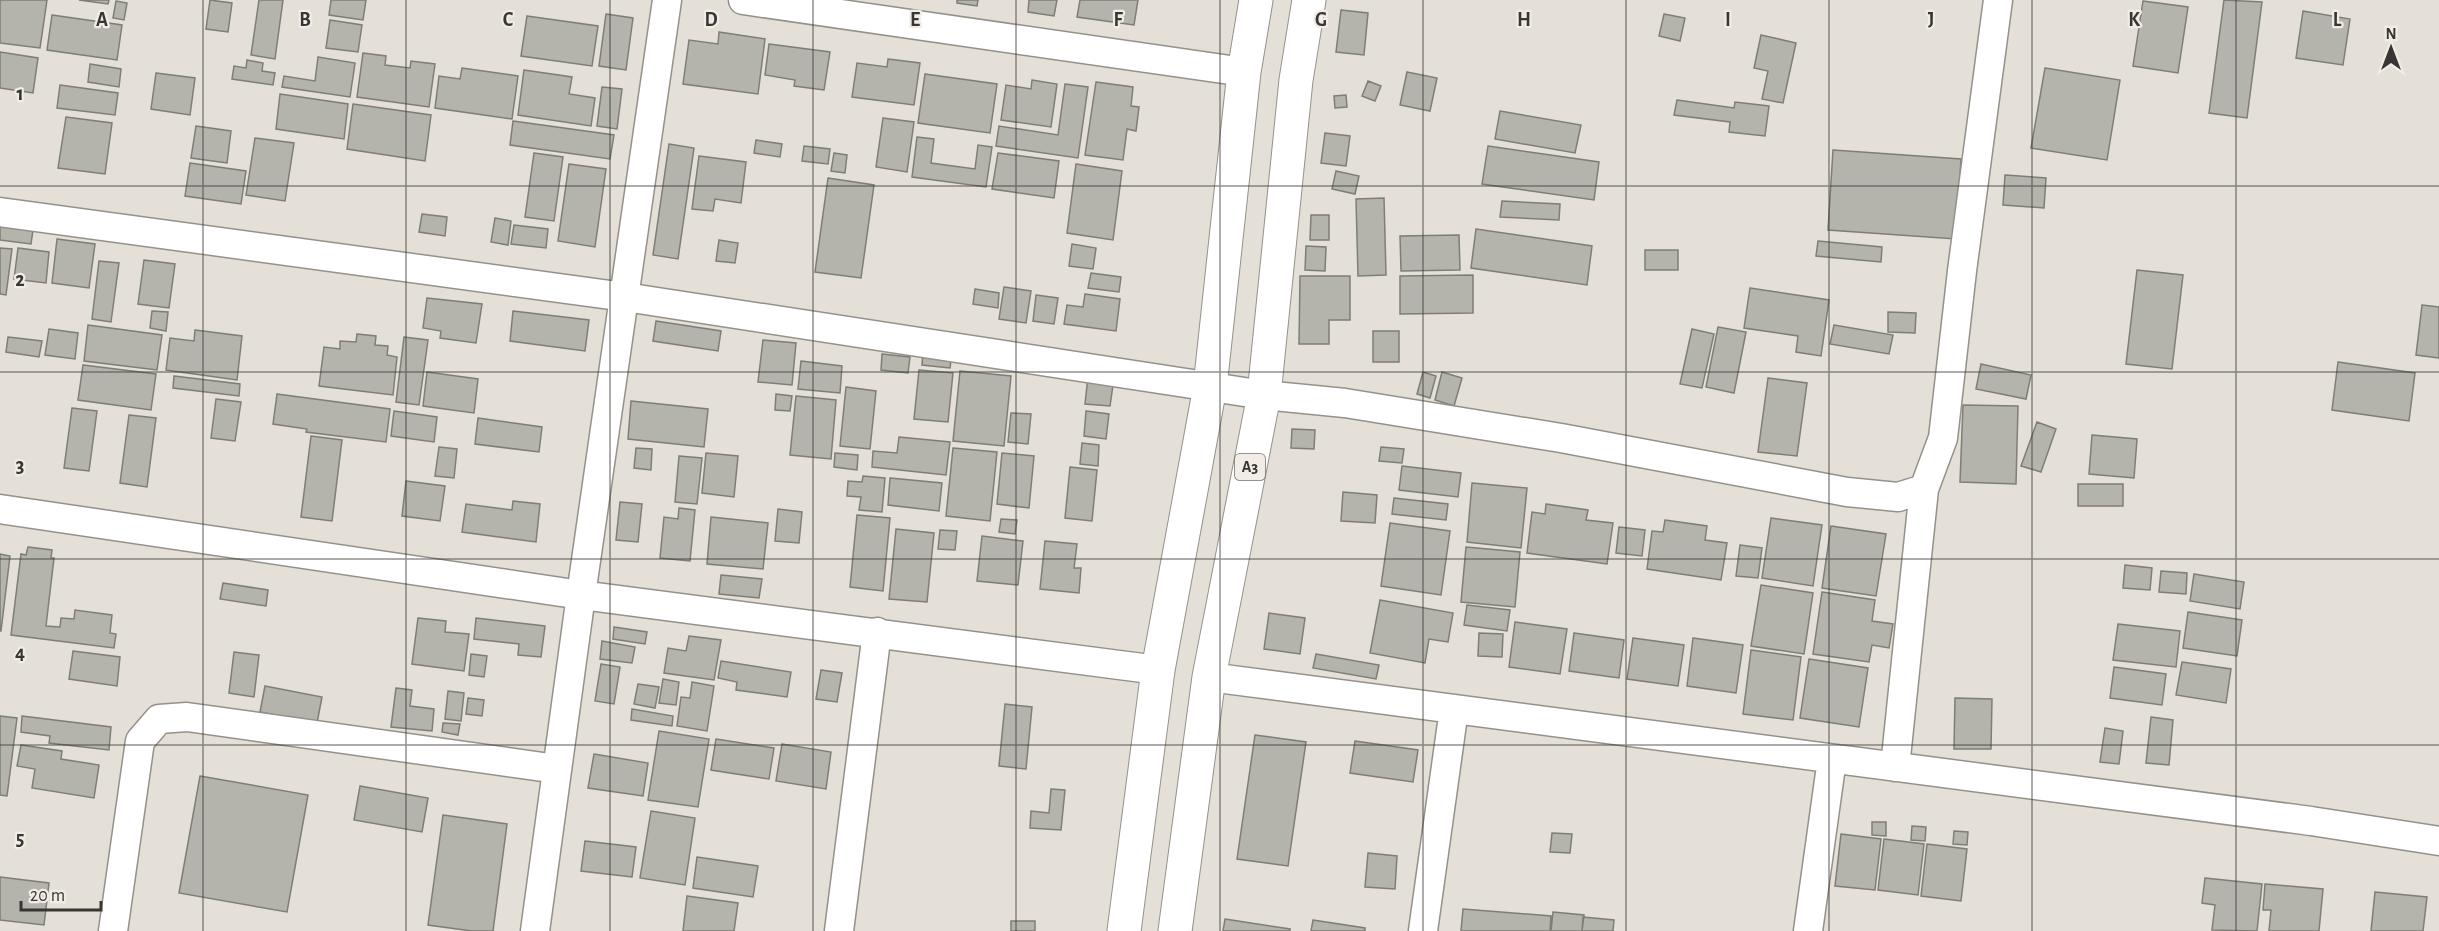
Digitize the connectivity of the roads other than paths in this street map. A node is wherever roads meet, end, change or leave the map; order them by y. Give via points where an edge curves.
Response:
1 (667, 0) edge
2 (744, 0) edge
3 (1256, 0) edge
4 (1309, 0) edge
5 (1998, 0) edge
6 (1244, 72) junction
7 (0, 212) edge
8 (625, 297) junction
9 (1210, 387) junction
10 (1264, 395) junction
11 (1924, 489) junction
12 (0, 509) edge
13 (581, 596) junction
14 (877, 632) junction
15 (1158, 670) junction
16 (1209, 677) junction
17 (1454, 709) junction
18 (1832, 759) junction
19 (1895, 767) junction
20 (557, 769) junction
21 (2439, 841) edge
22 (113, 931) edge
23 (535, 931) edge
24 (839, 931) edge
25 (1124, 931) edge
26 (1175, 931) edge
27 (1423, 931) edge
28 (1808, 931) edge

1 - 8 street
2 - 6 street
3 - 6 highway
4 - 10 highway, A3 via 1296,80
5 - 11 street via 1943,438
6 - 9 highway
7 - 8 street
8 - 9 street
8 - 13 street
9 - 10 street
9 - 15 highway
10 - 11 street via 1345,403 1561,438 1846,492 1898,497
10 - 16 highway, A3
11 - 19 street
12 - 13 street
13 - 14 street
13 - 20 street
14 - 15 street
14 - 24 street
15 - 25 highway
16 - 17 street
16 - 26 highway, A3
17 - 18 street
17 - 27 street
18 - 19 street
18 - 28 street
19 - 21 street
20 - 22 street via 187,717 159,719 140,741
20 - 23 street

